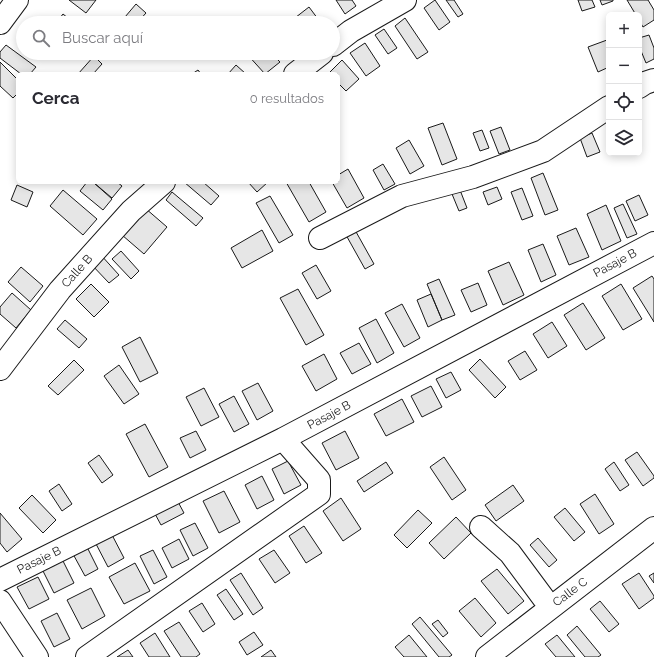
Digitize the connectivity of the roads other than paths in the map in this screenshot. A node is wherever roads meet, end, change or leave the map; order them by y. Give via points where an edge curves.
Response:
1 (17, 0) edge
2 (405, 0) edge
3 (0, 23) edge
4 (340, 40) edge
5 (313, 60) edge
6 (298, 72) edge
7 (654, 80) edge
8 (642, 85) edge
9 (606, 109) edge
10 (162, 184) edge
11 (320, 238) dead end
12 (654, 243) edge
13 (0, 369) edge
14 (283, 439) junction
15 (481, 527) dead end
16 (654, 528) edge
17 (0, 580) edge
18 (0, 601) edge
19 (550, 607) junction
20 (37, 657) edge
21 (87, 657) edge
22 (487, 657) edge

1 - 3 street
2 - 4 street
5 - 6 street
7 - 8 street
9 - 11 street via 543,151 473,177 402,196
10 - 13 street, Calle B via 131,211 60,290
12 - 14 street, Pasaje B
14 - 17 street, Pasaje B
14 - 21 street via 319,480 319,494
15 - 19 street via 510,553
16 - 19 street, Calle C
18 - 20 street
19 - 22 street, Calle C

